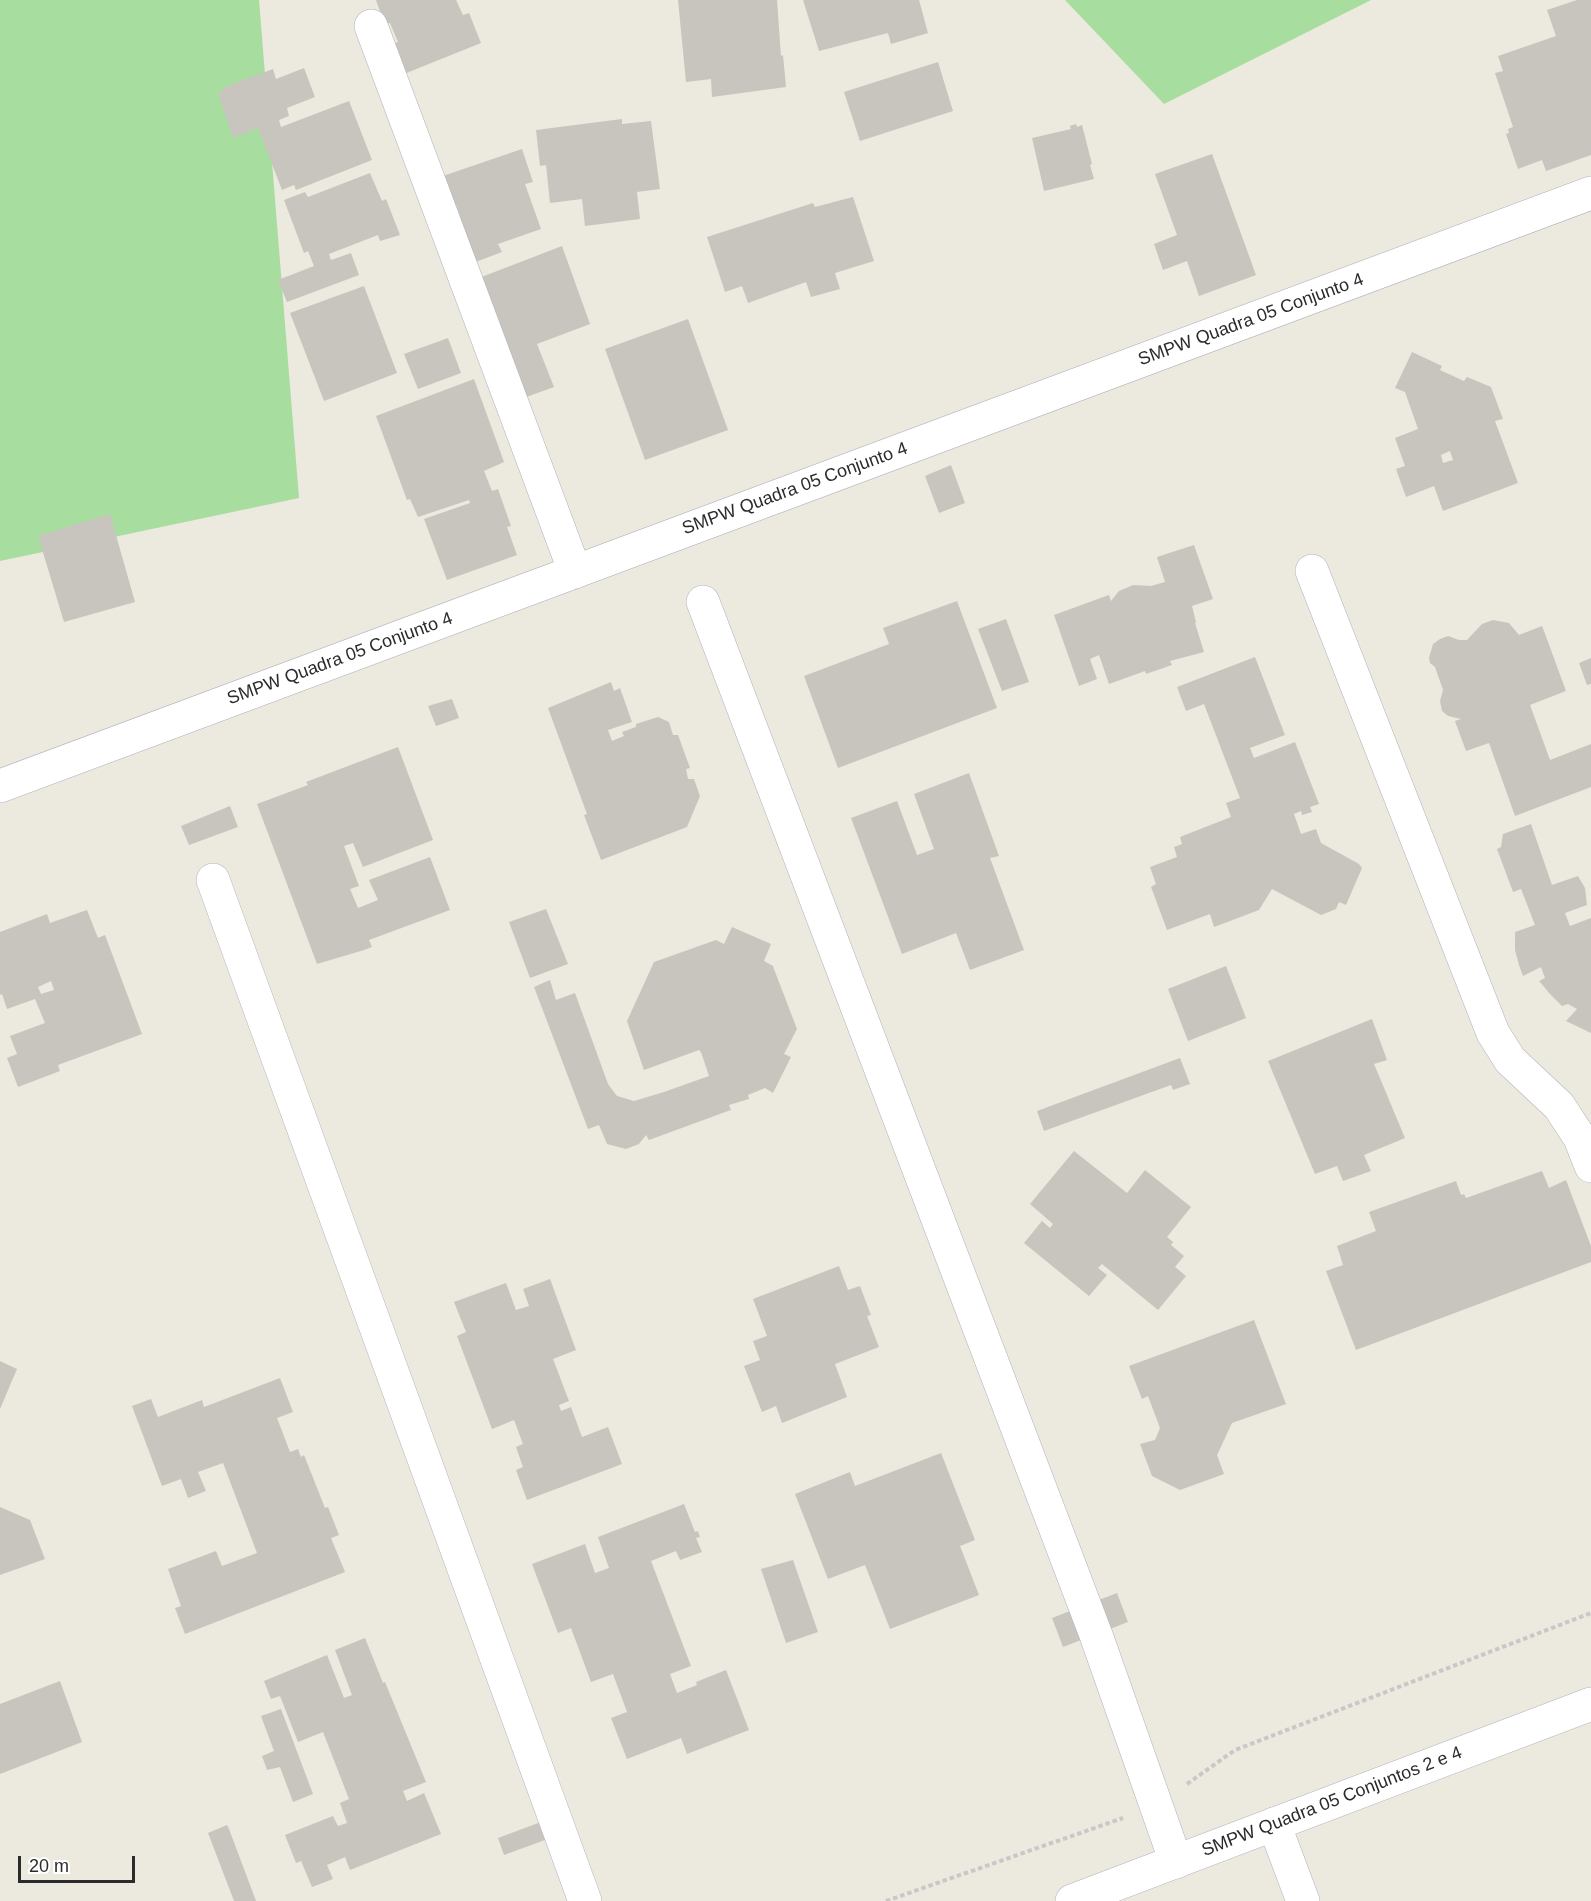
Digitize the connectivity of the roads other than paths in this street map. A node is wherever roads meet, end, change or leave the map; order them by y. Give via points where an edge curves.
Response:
1 (371, 26) dead end
2 (1591, 193) edge
3 (1312, 571) dead end
4 (575, 572) junction
5 (703, 602) dead end
6 (0, 786) edge
7 (213, 880) dead end
8 (1591, 1166) edge
9 (1591, 1704) edge
10 (1274, 1824) junction
11 (1176, 1862) junction
12 (585, 1901) edge
13 (1072, 1901) edge
14 (1303, 1901) edge

1 - 4 street
2 - 4 street, SMPW Quadra 05 Conjunto 4
3 - 8 street via 1493,1033 1510,1060 1559,1106 1580,1138
4 - 6 street, SMPW Quadra 05 Conjunto 4
5 - 11 street via 1096,1635
7 - 12 street
9 - 10 street, SMPW Quadra 05 Conjuntos 2 e 4
10 - 11 street, SMPW Quadra 05 Conjuntos 2 e 4
10 - 14 street
11 - 13 street, SMPW Quadra 05 Conjuntos 2 e 4

